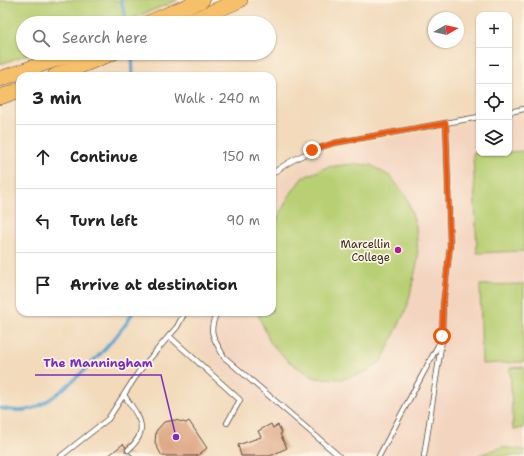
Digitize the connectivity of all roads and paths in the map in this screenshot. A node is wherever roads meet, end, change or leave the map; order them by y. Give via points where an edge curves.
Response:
1 (202, 0) edge
2 (240, 0) edge
3 (165, 16) edge
4 (203, 16) edge
5 (54, 60) edge
6 (95, 60) edge
7 (20, 72) edge
8 (65, 72) edge
9 (16, 73) edge
10 (0, 79) edge
11 (16, 91) edge
12 (0, 97) edge
13 (524, 109) edge
14 (512, 111) edge
15 (476, 118) edge
16 (446, 123) junction
17 (276, 171) edge
18 (183, 316) edge
19 (215, 316) edge
20 (168, 336) junction
21 (442, 336) junction
22 (124, 394) junction
23 (226, 423) dead end
24 (128, 450) dead end
25 (61, 456) edge
26 (339, 456) edge
27 (379, 456) edge
28 (424, 456) edge

1 - 3 highway
2 - 4 highway
5 - 7 highway
6 - 8 highway
9 - 10 highway
11 - 12 highway
13 - 14 lane
15 - 16 lane
16 - 17 lane via 334,143 312,150
16 - 21 lane via 450,246
18 - 20 lane
19 - 26 lane via 211,325 213,336 224,357
20 - 22 lane via 151,355
20 - 23 lane via 240,400
21 - 27 lane
21 - 28 lane
22 - 24 lane via 139,418 142,430 138,440
22 - 25 lane via 104,423

